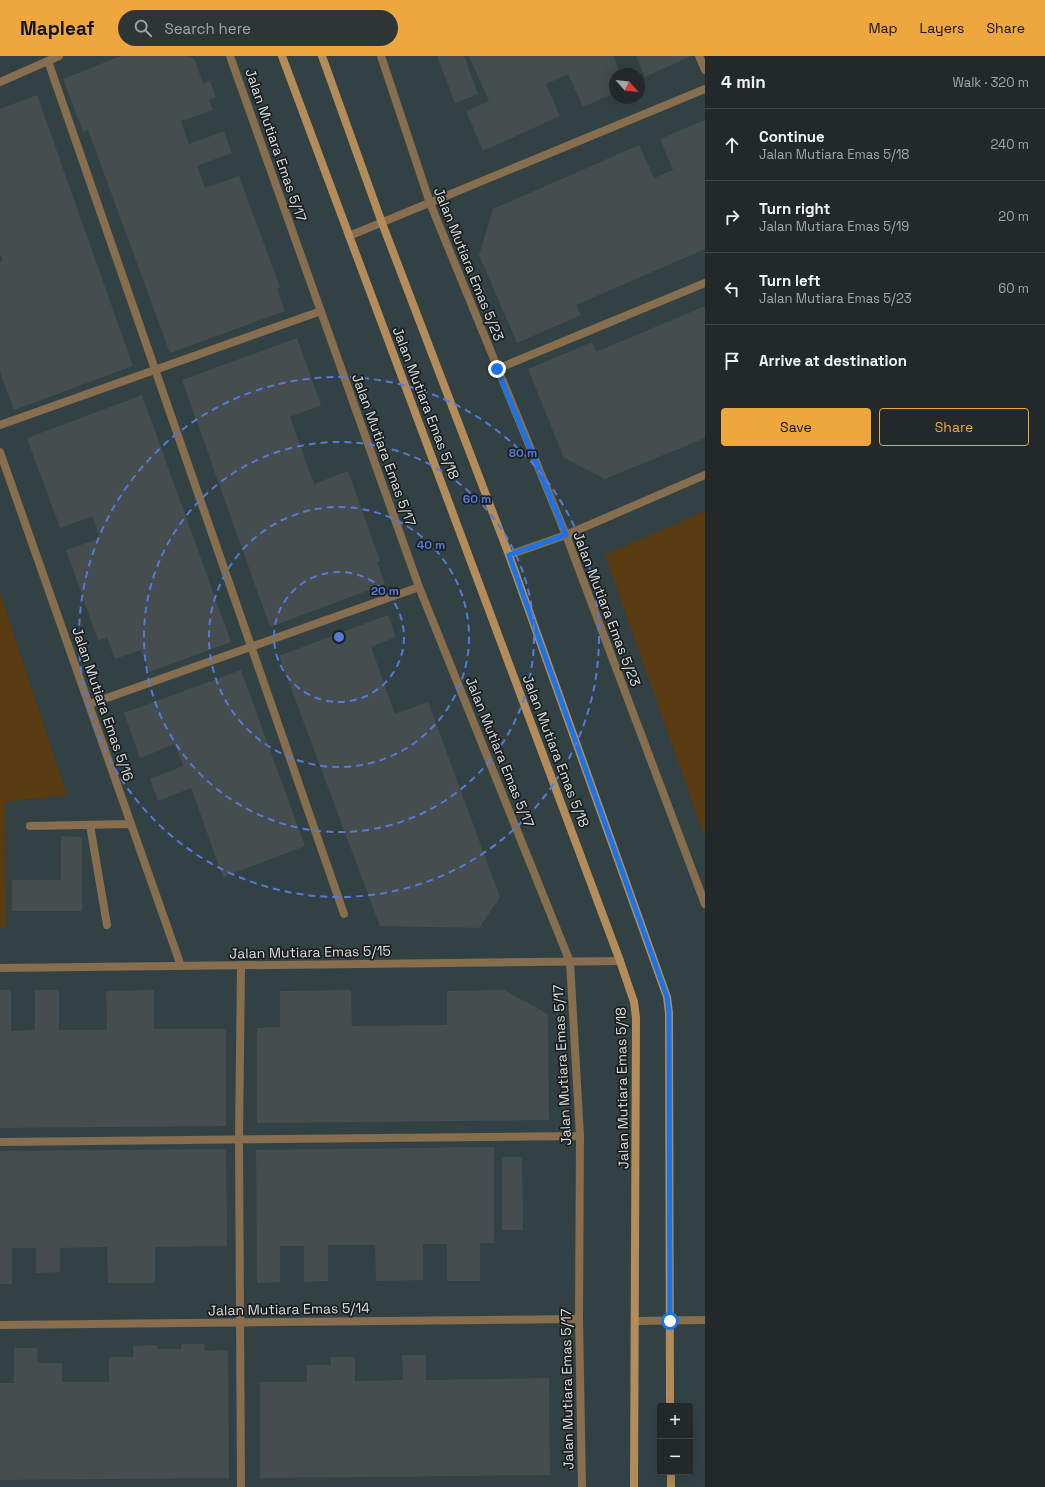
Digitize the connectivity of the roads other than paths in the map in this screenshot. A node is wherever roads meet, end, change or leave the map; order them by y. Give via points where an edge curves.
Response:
1 (59, 56) edge
2 (230, 56) edge
3 (282, 56) edge
4 (322, 56) edge
5 (381, 56) edge
6 (700, 56) edge
7 (48, 61) junction
8 (705, 70) edge
9 (0, 82) edge
10 (705, 89) edge
11 (430, 203) junction
12 (382, 223) junction
13 (349, 236) junction
14 (705, 283) edge
15 (321, 311) junction
16 (497, 369) junction
17 (155, 370) junction
18 (0, 425) edge
19 (0, 452) edge
20 (705, 475) edge
21 (566, 535) junction
22 (509, 555) junction
23 (419, 587) junction
24 (251, 647) junction
25 (90, 704) junction
26 (131, 824) junction
27 (90, 825) junction
28 (30, 826) dead end
29 (705, 904) edge
30 (344, 914) dead end
31 (107, 925) dead end
32 (620, 961) junction
33 (570, 962) junction
34 (241, 965) junction
35 (181, 966) junction
36 (0, 968) edge
37 (580, 1136) junction
38 (239, 1140) junction
39 (0, 1142) edge
40 (579, 1319) junction
41 (705, 1320) edge
42 (636, 1321) junction
43 (670, 1321) junction
44 (240, 1323) junction
45 (0, 1325) edge
46 (670, 1403) edge
47 (670, 1475) edge
48 (241, 1487) edge
49 (582, 1487) edge
50 (634, 1487) edge
51 (671, 1487) edge

1 - 7 street
2 - 15 street, Jalan Mutiara Emas 5/17
3 - 13 street, Jalan Mutiara Emas 5/18
4 - 12 street, Jalan Mutiara Emas 5/18
5 - 11 street, Jalan Mutiara Emas 5/23
6 - 8 street
7 - 9 street
7 - 17 street
10 - 11 street
11 - 12 street
11 - 16 street, Jalan Mutiara Emas 5/23
12 - 13 street
12 - 22 street, Jalan Mutiara Emas 5/18
13 - 32 street, Jalan Mutiara Emas 5/18
14 - 16 street
15 - 17 street
15 - 23 street, Jalan Mutiara Emas 5/17
16 - 21 street, Jalan Mutiara Emas 5/23
17 - 18 street
17 - 24 street
19 - 25 street, Jalan Mutiara Emas 5/16
20 - 21 street
21 - 22 street
21 - 29 street, Jalan Mutiara Emas 5/23
22 - 43 street, Jalan Mutiara Emas 5/18 via 667,997
23 - 24 street
23 - 33 street, Jalan Mutiara Emas 5/17
24 - 25 street
24 - 30 street
25 - 26 street, Jalan Mutiara Emas 5/16
26 - 27 street
26 - 35 street, Jalan Mutiara Emas 5/16
27 - 28 street
27 - 31 street
32 - 33 street, Jalan Mutiara Emas 5/15
32 - 42 street, Jalan Mutiara Emas 5/18 via 634,1002 636,1018
33 - 34 street, Jalan Mutiara Emas 5/15
33 - 37 street, Jalan Mutiara Emas 5/17
34 - 35 street, Jalan Mutiara Emas 5/15
34 - 38 street
35 - 36 street, Jalan Mutiara Emas 5/15
37 - 38 street
37 - 40 street, Jalan Mutiara Emas 5/17
38 - 39 street
38 - 44 street
40 - 44 street, Jalan Mutiara Emas 5/14
40 - 49 street, Jalan Mutiara Emas 5/17
41 - 43 street
42 - 43 street
42 - 50 street, Jalan Mutiara Emas 5/18
43 - 46 street, Jalan Mutiara Emas 5/18
44 - 45 street, Jalan Mutiara Emas 5/14
44 - 48 street
47 - 51 street

